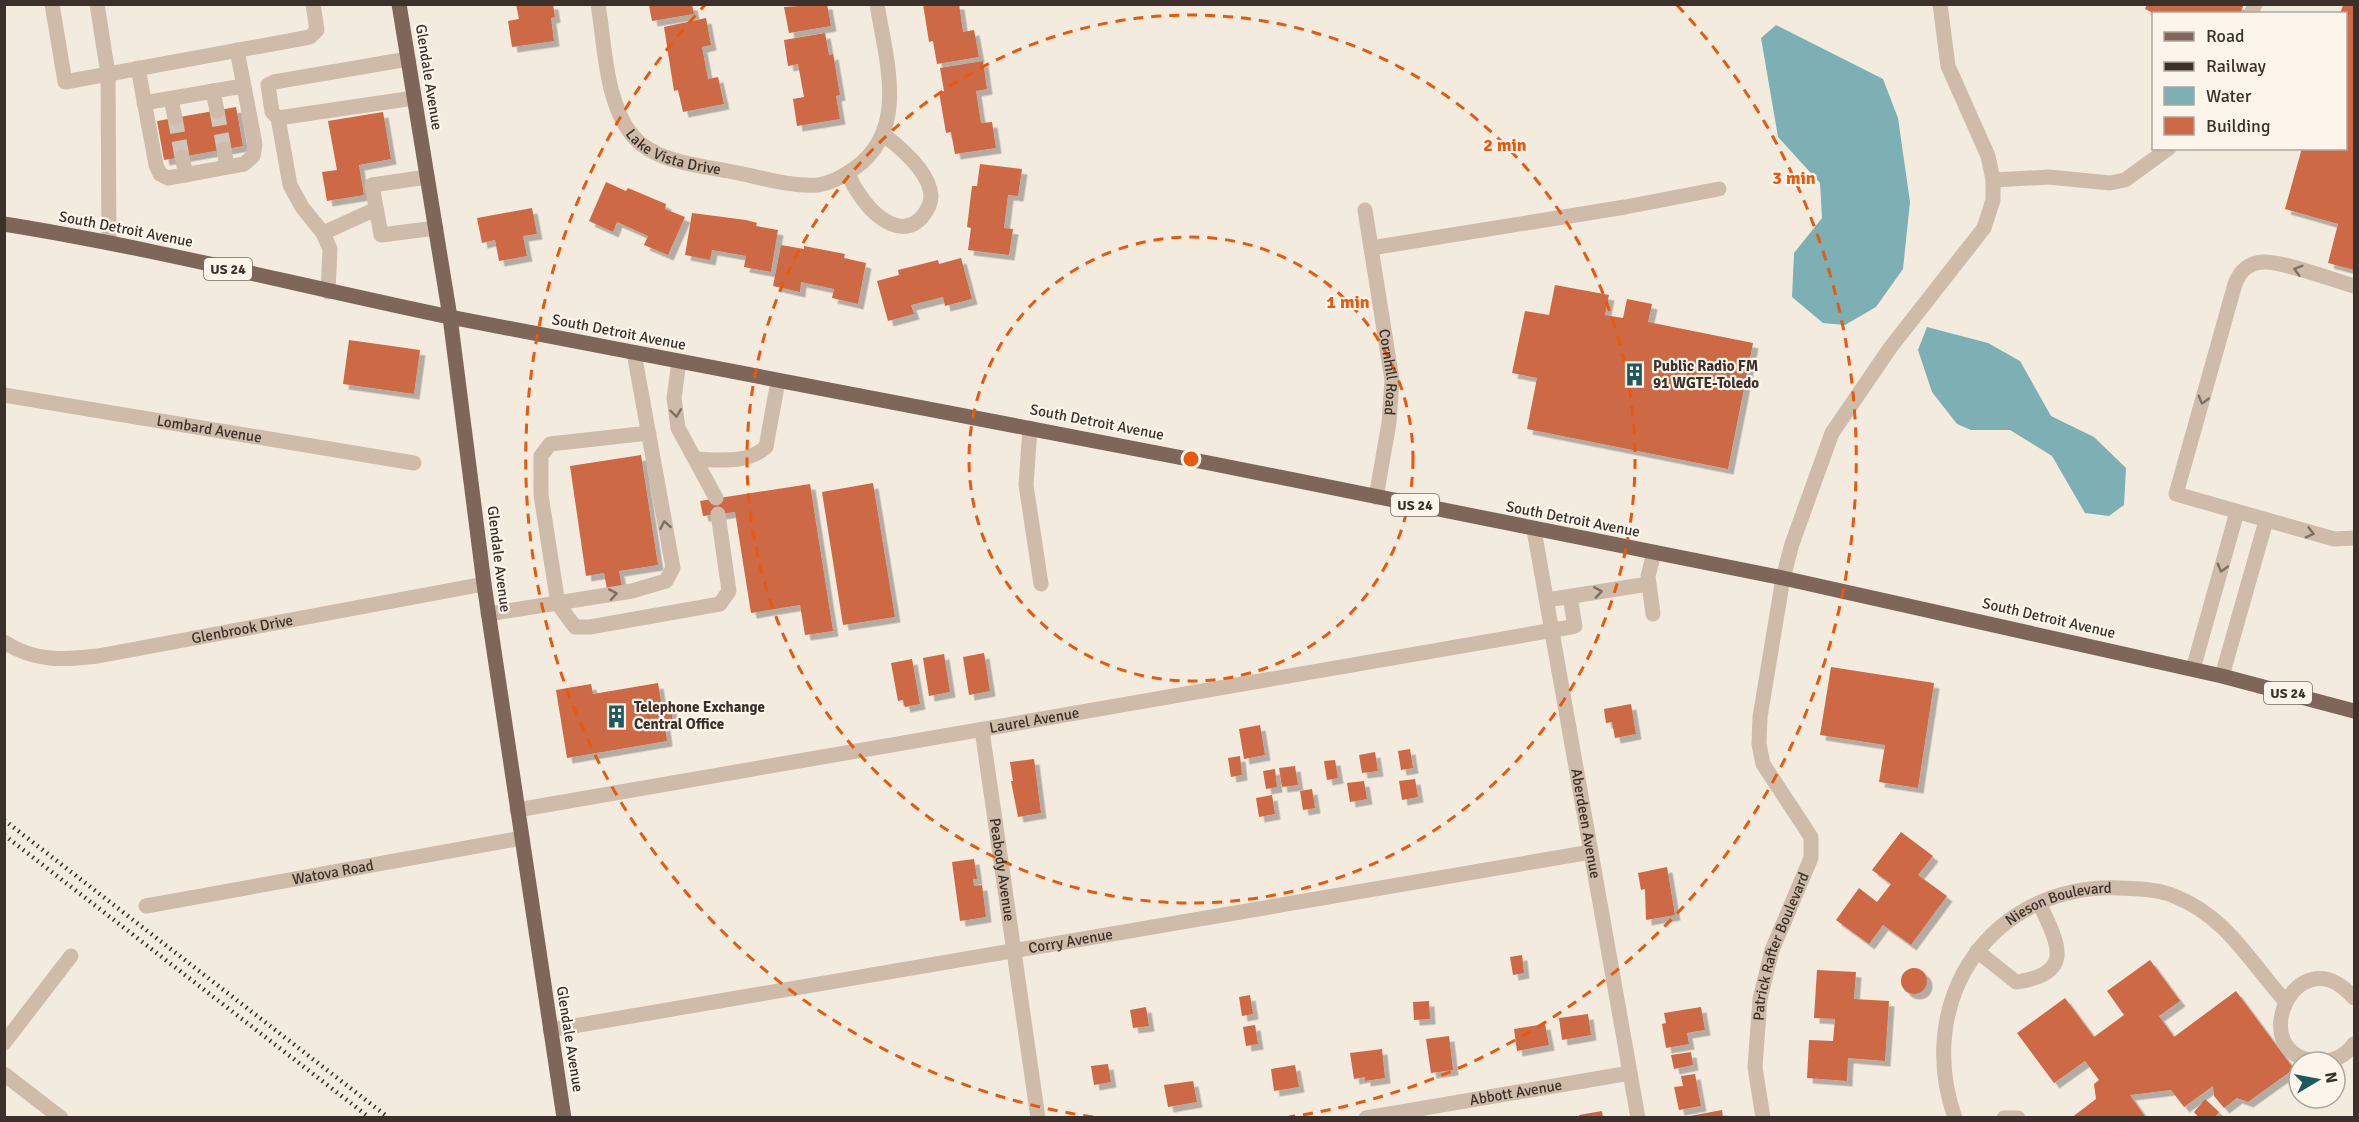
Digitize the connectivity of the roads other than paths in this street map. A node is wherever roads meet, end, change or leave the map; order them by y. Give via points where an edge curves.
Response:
1 (52, 4) edge
2 (97, 4) edge
3 (313, 4) edge
4 (399, 4) edge
5 (598, 4) edge
6 (877, 4) edge
7 (1940, 4) edge
8 (237, 50) junction
9 (408, 59) junction
10 (138, 68) junction
11 (108, 74) junction
12 (243, 86) junction
13 (213, 91) junction
14 (414, 98) junction
15 (171, 99) junction
16 (144, 102) junction
17 (217, 111) tunnel mouth
18 (175, 118) tunnel mouth
19 (278, 118) junction
20 (884, 135) junction
21 (224, 149) tunnel mouth
22 (2166, 150) edge
23 (182, 157) tunnel mouth
24 (227, 167) junction
25 (849, 173) junction
26 (186, 175) junction
27 (427, 177) junction
28 (1993, 180) junction
29 (1719, 189) dead end
30 (376, 209) junction
31 (1365, 210) dead end
32 (4, 224) edge
33 (436, 228) junction
34 (323, 233) junction
35 (109, 241) junction
36 (1371, 248) junction
37 (2355, 286) edge
38 (328, 292) junction
39 (450, 317) junction
40 (634, 353) junction
41 (679, 362) junction
42 (778, 381) junction
43 (4, 395) edge
44 (1030, 428) junction
45 (649, 433) junction
46 (696, 459) junction
47 (414, 463) dead end
48 (1376, 496) junction
49 (716, 498) dead end
50 (2237, 512) junction
51 (718, 514) dead end
52 (2266, 520) junction
53 (1534, 530) junction
54 (2355, 538) edge
55 (1654, 553) junction
56 (1783, 578) junction
57 (483, 584) junction
58 (1041, 584) dead end
59 (1648, 584) junction
60 (1570, 597) junction
61 (1547, 600) junction
62 (558, 603) junction
63 (488, 614) junction
64 (1653, 614) dead end
65 (1552, 631) junction
66 (4, 642) edge
67 (2193, 669) junction
68 (2222, 676) junction
69 (2355, 711) edge
70 (982, 730) junction
71 (517, 810) junction
72 (522, 838) junction
73 (1591, 852) junction
74 (2039, 903) junction
75 (146, 906) dead end
76 (1014, 950) junction
77 (1977, 951) junction
78 (71, 956) dead end
79 (2355, 998) edge
80 (2285, 1001) junction
81 (550, 1030) junction
82 (4, 1043) edge
83 (2355, 1044) edge
84 (1630, 1073) junction
85 (4, 1074) edge
86 (61, 1118) edge
87 (564, 1118) edge
88 (1038, 1118) edge
89 (1366, 1118) edge
90 (1638, 1118) edge
91 (1763, 1118) edge
92 (1954, 1118) edge
93 (2004, 1118) edge
94 (2018, 1118) edge

1 - 11 street via 65,82
2 - 11 street
3 - 8 street via 317,30 310,37
4 - 9 main road, Glendale Avenue
5 - 25 street, Lake Vista Drive via 614,98 625,125 646,147 677,161 804,185 833,182
6 - 20 street, Lake Vista Drive via 891,92
7 - 28 street via 1948,66 1983,143
8 - 10 street
8 - 12 street
9 - 14 main road, Glendale Avenue
9 - 19 street via 274,82 268,86 272,112
10 - 11 street
10 - 16 street
11 - 35 street
12 - 13 street
12 - 24 street via 255,144 253,156 244,164
13 - 15 street
13 - 17 street
14 - 19 street
14 - 27 main road, Glendale Avenue
15 - 16 street
15 - 18 street
16 - 26 street via 160,174 168,178
19 - 34 street via 290,185
20 - 25 street, Lake Vista Drive
20 - 25 street via 908,156 928,184 931,198 918,222 893,225 878,216 855,188
21 - 24 street
22 - 28 street via 2125,180 2110,183 2049,177
23 - 26 street
24 - 26 street
27 - 30 street via 372,185
27 - 33 main road, Glendale Avenue
28 - 56 street, Patrick Rafter Boulevard via 1993,200 1984,228 1890,348 1832,433
29 - 36 street
30 - 33 street via 381,235
30 - 34 street
31 - 36 street, Cornhill Road
32 - 35 main road, South Detroit Avenue / US 24
33 - 39 main road, Glendale Avenue
34 - 38 street via 330,249
35 - 38 main road, South Detroit Avenue / US 24
36 - 48 street, Cornhill Road via 1392,380
37 -> 50 street via 2263,262 2246,267 2238,278 2176,494
38 - 39 main road, South Detroit Avenue / US 24
39 - 40 main road, South Detroit Avenue / US 24
39 - 57 main road, Glendale Avenue
40 - 41 main road, South Detroit Avenue / US 24
40 - 45 street
41 - 42 main road, South Detroit Avenue / US 24
41 -> 46 street via 675,410 678,428
42 - 44 main road, South Detroit Avenue / US 24
42 - 46 street via 766,447 759,454
43 - 47 street, Lombard Avenue
44 - 48 main road, South Detroit Avenue / US 24
44 - 58 street via 1026,485
62 -> 45 street via 632,591 666,581 673,568
45 - 62 street via 550,444 541,456 541,495
46 - 49 street
48 - 53 main road, South Detroit Avenue / US 24
50 - 52 street
50 -> 67 street
51 - 62 street via 729,591 720,604 580,628 569,622
52 -> 54 street via 2334,539
52 - 68 street
53 - 55 main road, South Detroit Avenue / US 24
53 - 61 street, Aberdeen Avenue
55 - 56 main road, South Detroit Avenue / US 24
55 - 59 street
56 - 67 main road, South Detroit Avenue / US 24
56 - 91 street, Patrick Rafter Boulevard via 1760,717 1760,744 1763,764 1811,837 1811,858 1772,950 1760,999 1755,1067
57 - 63 main road, Glendale Avenue
57 - 66 street, Glenbrook Drive via 87,657 44,659
60 -> 59 street
59 - 64 street
60 - 61 street
60 - 65 street, Laurel Avenue via 1575,626
61 - 65 street, Aberdeen Avenue
62 - 63 street
63 - 71 main road, Glendale Avenue
65 - 70 street, Laurel Avenue
65 - 73 street, Aberdeen Avenue
67 - 68 main road, South Detroit Avenue / US 24
68 - 69 main road, South Detroit Avenue / US 24
70 - 71 street, Laurel Avenue
70 - 76 street, Peabody Avenue
71 - 72 main road, Glendale Avenue
72 - 75 street, Watova Road
72 - 81 main road, Glendale Avenue
73 - 76 street, Corry Avenue
73 - 84 street, Aberdeen Avenue
74 - 77 street, Nieson Boulevard via 2009,920
74 - 77 street via 2057,940 2059,958 2052,970 2037,979 2016,982
74 - 80 street, Nieson Boulevard via 2098,887 2172,895 2201,910 2232,934
76 - 81 street, Corry Avenue
76 - 88 street, Peabody Avenue
77 - 92 street, Nieson Boulevard via 1953,994 1942,1042 1944,1077
78 - 82 street
79 - 80 street via 2346,988 2320,980 2306,982
80 - 83 street via 2281,1013 2284,1038 2302,1057 2327,1061 2339,1058
81 - 87 main road, Glendale Avenue
84 - 89 street, Abbott Avenue
84 - 90 street, Aberdeen Avenue
85 - 86 street
93 - 94 street

